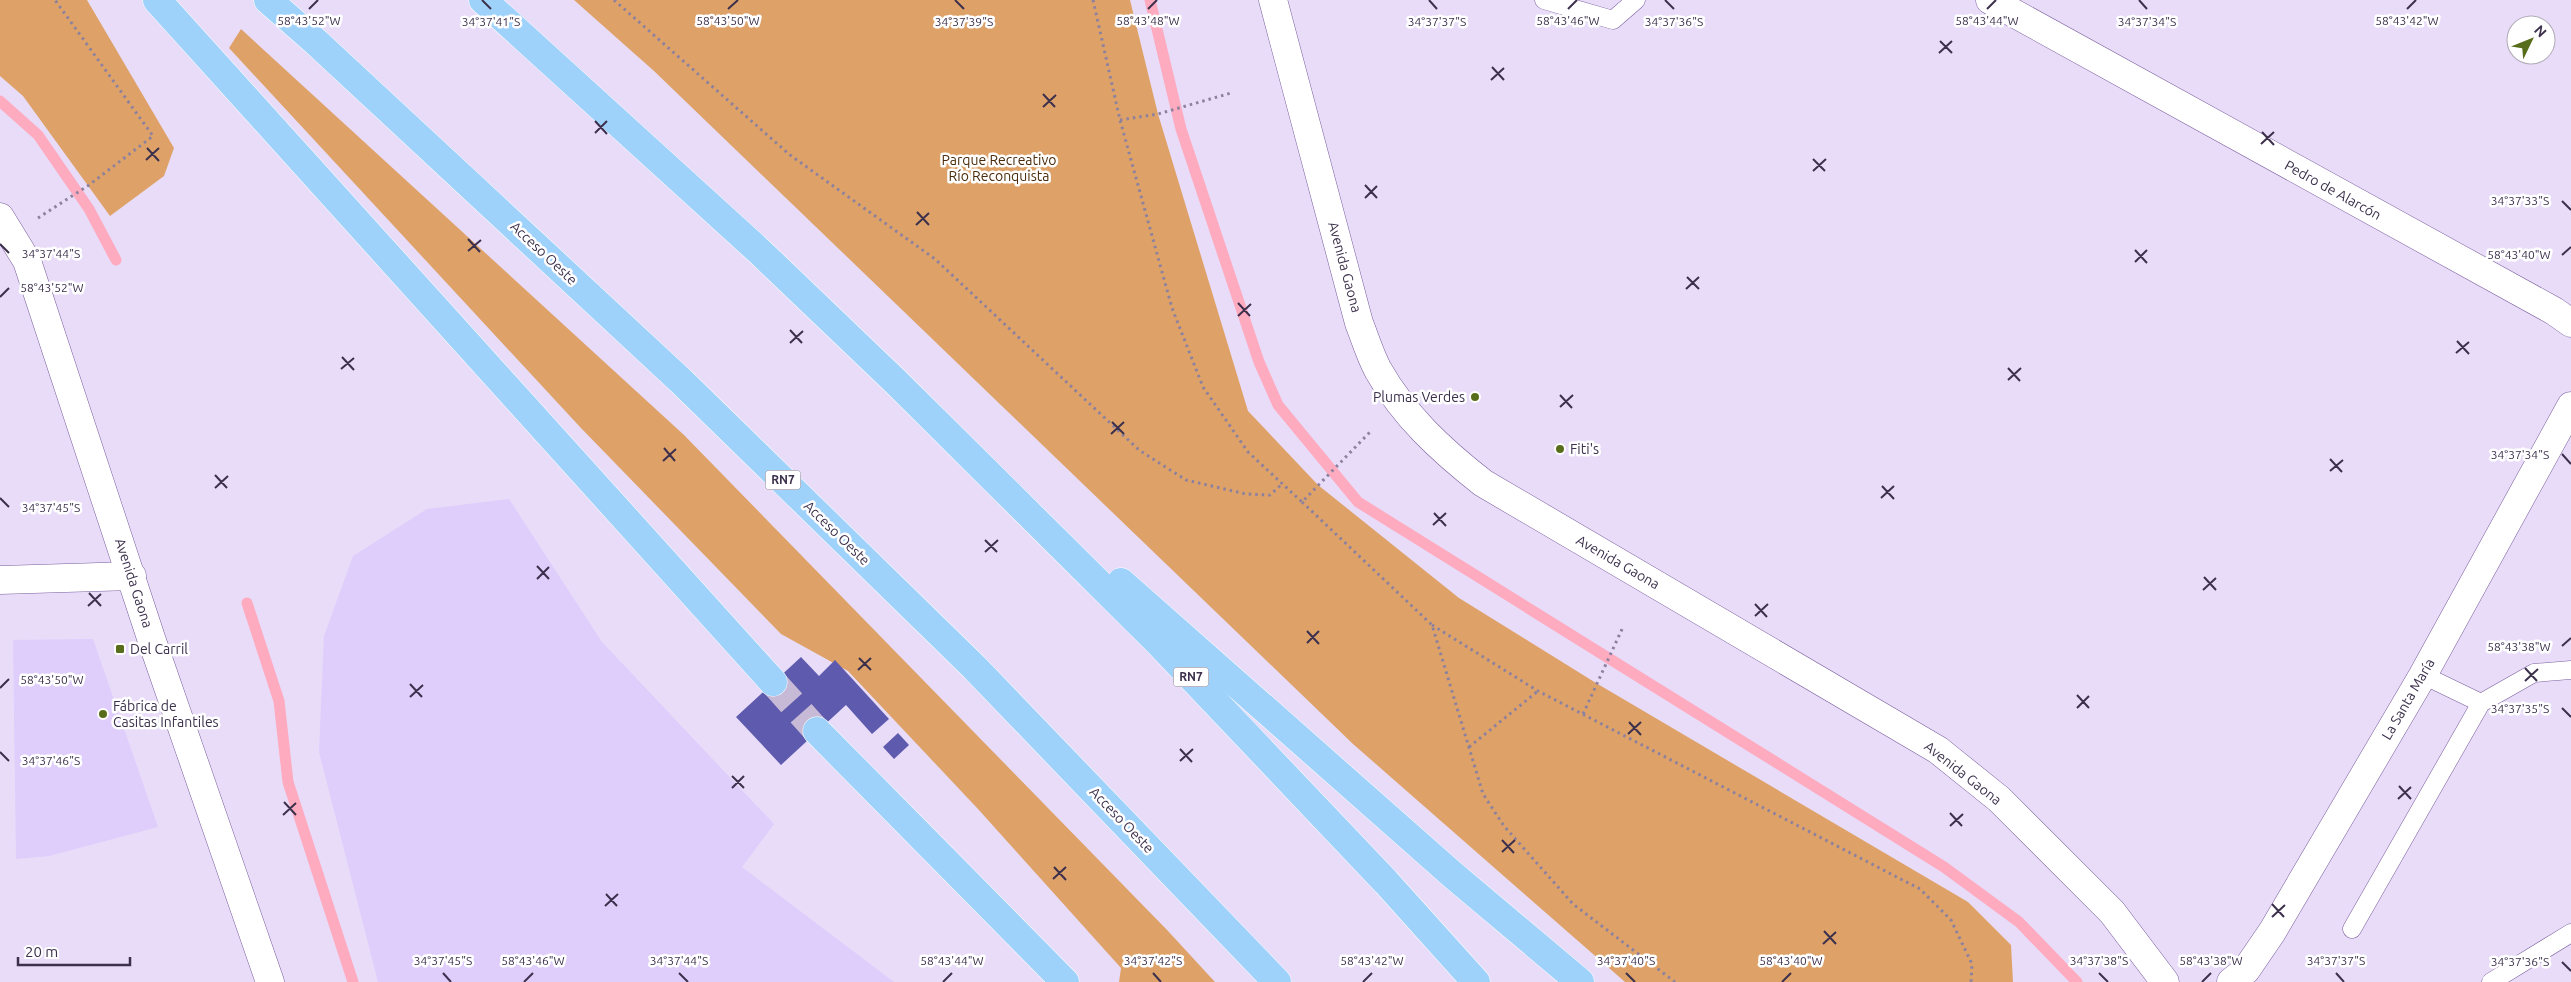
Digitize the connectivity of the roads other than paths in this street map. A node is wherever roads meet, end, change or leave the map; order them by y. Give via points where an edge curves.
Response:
1 (157, 0) edge
2 (268, 0) edge
3 (483, 0) edge
4 (1273, 0) edge
5 (1544, 0) edge
6 (1636, 0) edge
7 (2003, 4) edge
8 (0, 217) edge
9 (2571, 323) edge
10 (896, 382) junction
11 (2571, 406) edge
12 (132, 576) junction
13 (0, 580) edge
14 (2571, 670) edge
15 (2423, 675) junction
16 (773, 682) tunnel mouth
17 (2481, 703) junction
18 (818, 731) tunnel mouth
19 (2352, 929) dead end
20 (2571, 933) edge
21 (270, 982) edge
22 (1065, 982) edge
23 (1277, 982) edge
24 (1476, 982) edge
25 (1580, 982) edge
26 (2165, 982) edge
27 (2231, 982) edge
28 (2491, 982) edge

1 - 16 highway
2 - 23 highway, Acceso Oeste / RN7 via 681,381 974,667
3 - 10 highway, RN7 via 759,251
4 - 26 street, Avenida Gaona via 1359,323 1377,368 1423,432 1483,483 1938,750 1999,799 2112,912
5 - 6 lane via 1613,20
7 - 9 street, Pedro de Alarcón
8 - 12 street, Avenida Gaona via 27,261
10 - 24 highway, RN7 via 1160,644 1386,882
10 - 25 highway via 1454,876
11 - 15 street, La Santa María
12 - 13 street
12 - 21 street, Avenida Gaona
14 - 17 lane via 2534,673
15 - 17 lane
15 - 27 street, La Santa María via 2272,932 2246,970
17 - 19 lane
18 - 22 highway
20 - 28 lane

